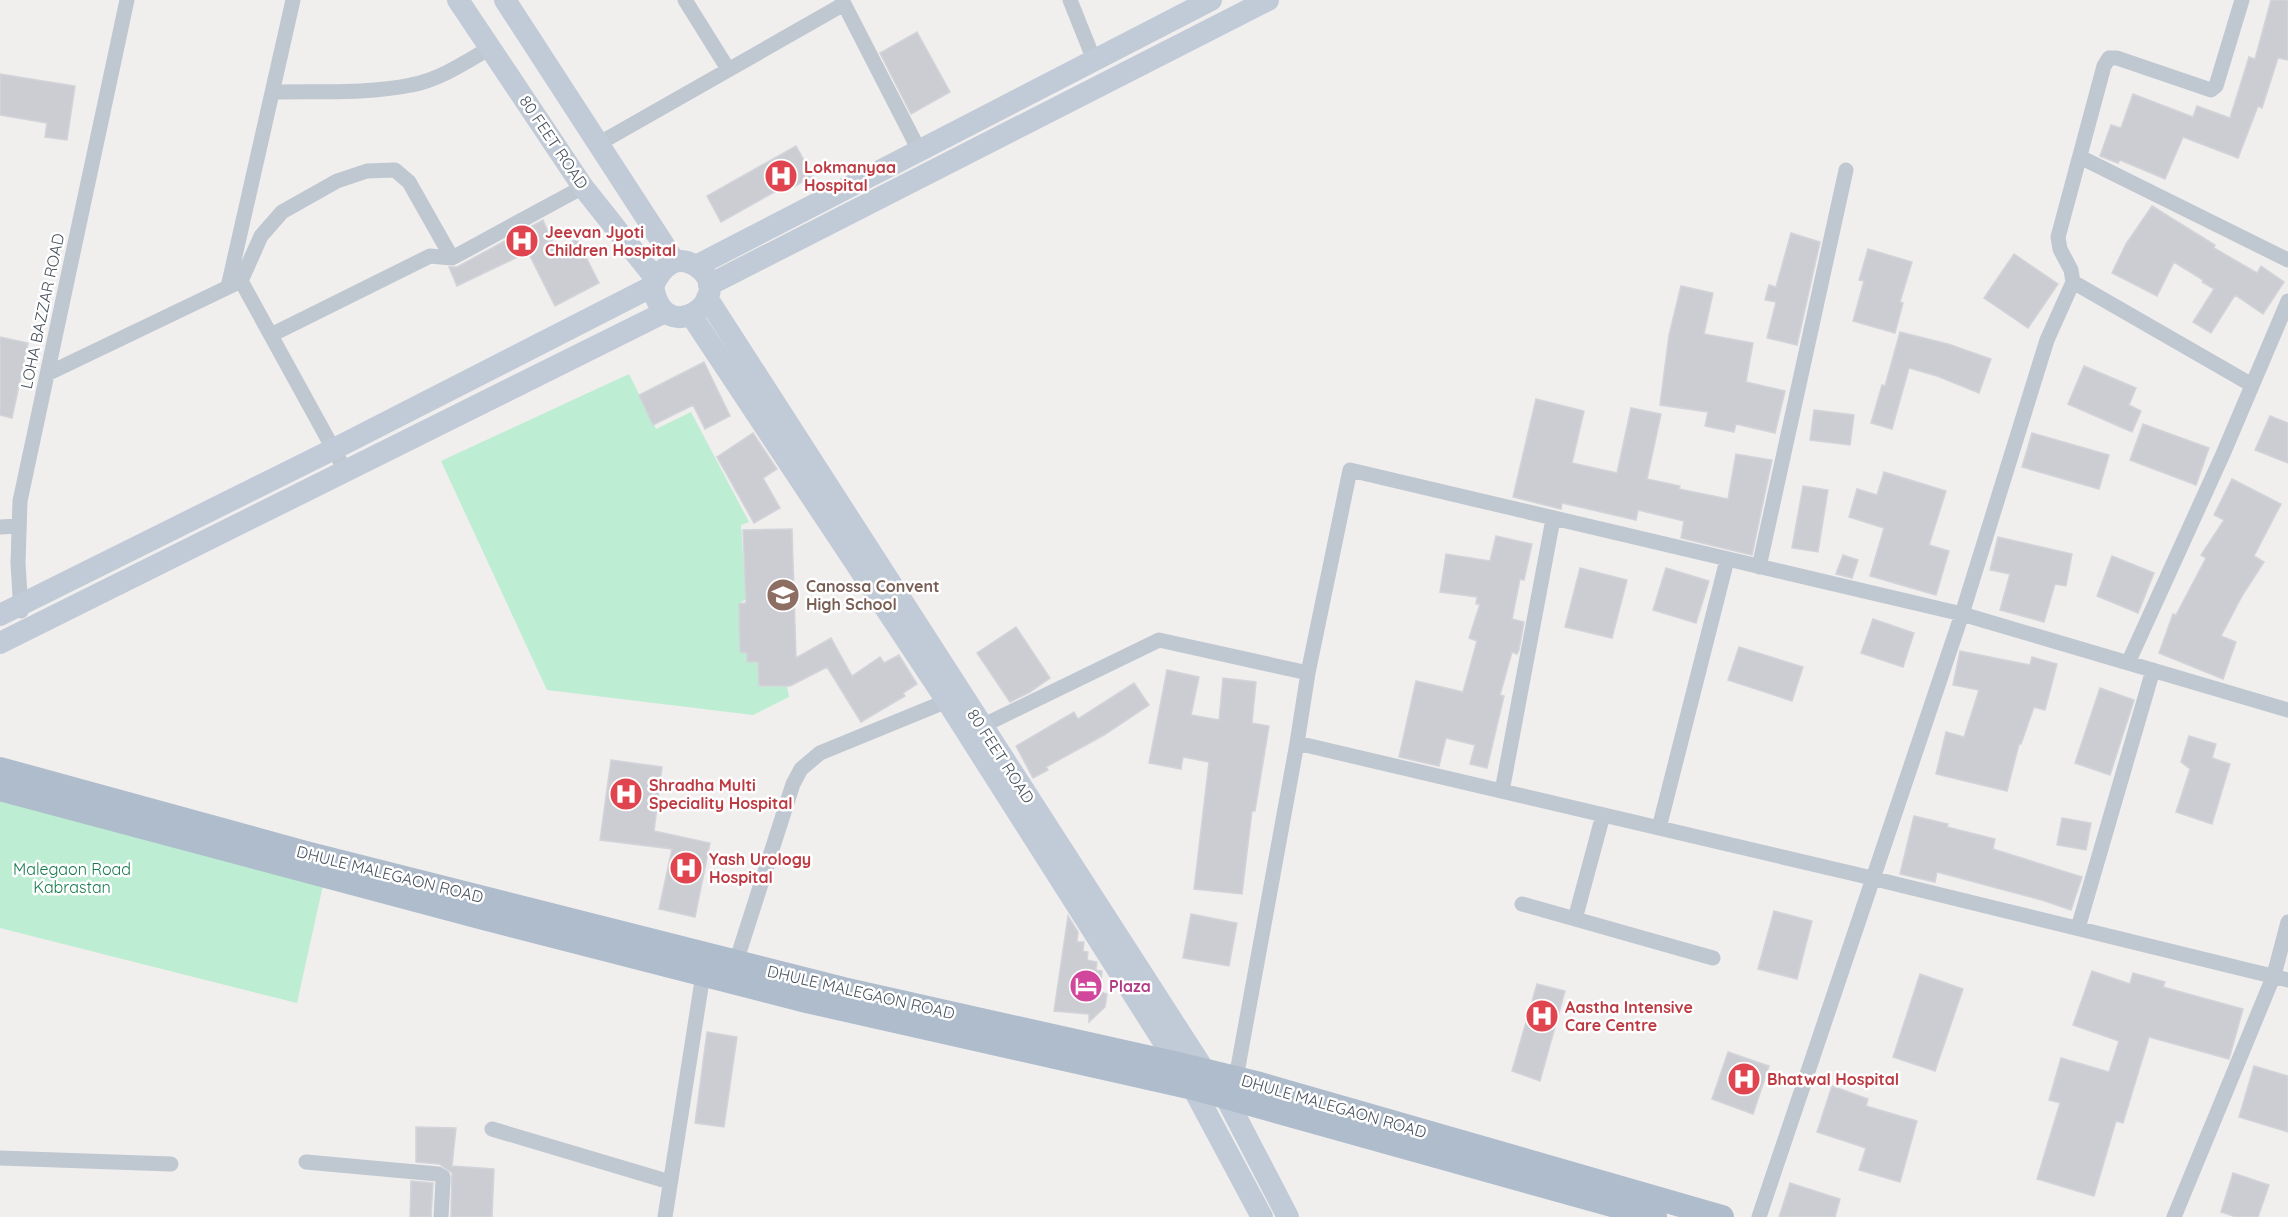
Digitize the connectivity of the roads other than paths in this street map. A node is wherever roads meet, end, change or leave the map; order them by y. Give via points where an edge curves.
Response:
1 (127, 0) edge
2 (292, 0) edge
3 (458, 0) edge
4 (505, 0) edge
5 (685, 0) edge
6 (1070, 0) edge
7 (1210, 0) edge
8 (1268, 0) edge
9 (2242, 0) edge
10 (843, 2) edge
11 (1243, 6) edge
12 (490, 48) junction
13 (1095, 60) junction
14 (728, 69) junction
15 (272, 92) junction
16 (598, 144) junction
17 (918, 150) junction
18 (2080, 157) junction
19 (1846, 170) dead end
20 (583, 187) junction
21 (452, 258) junction
22 (2288, 260) edge
23 (685, 264) junction
24 (2073, 282) junction
25 (655, 283) junction
26 (234, 284) junction
27 (708, 292) junction
28 (2288, 301) edge
29 (665, 312) junction
30 (692, 315) junction
31 (271, 335) junction
32 (47, 374) junction
33 (2252, 385) junction
34 (334, 449) junction
35 (346, 472) junction
36 (1553, 519) junction
37 (18, 526) junction
38 (0, 527) edge
39 (1727, 560) junction
40 (1759, 567) junction
41 (21, 605) junction
42 (1962, 614) junction
43 (0, 615) edge
44 (23, 632) junction
45 (0, 643) edge
46 (2128, 663) junction
47 (2153, 670) junction
48 (1308, 673) junction
49 (947, 701) junction
50 (2288, 710) edge
51 (982, 726) junction
52 (1297, 743) junction
53 (0, 769) edge
54 (0, 789) edge
55 (1502, 791) junction
56 (1603, 815) junction
57 (1659, 828) junction
58 (1874, 879) junction
59 (1521, 904) dead end
60 (1575, 919) junction
61 (2288, 922) edge
62 (2078, 928) junction
63 (1713, 958) dead end
64 (736, 962) junction
65 (705, 965) junction
66 (2281, 978) edge
67 (1178, 1064) junction
68 (1199, 1079) junction
69 (1231, 1087) junction
70 (492, 1129) dead end
71 (0, 1158) edge
72 (306, 1162) dead end
73 (171, 1164) dead end
74 (670, 1182) junction
75 (441, 1217) edge
76 (665, 1217) edge
77 (1262, 1217) edge
78 (1288, 1217) edge
79 (1655, 1217) edge
80 (1722, 1217) edge
81 (1759, 1217) edge
82 (2174, 1217) edge

1 - 32 street, LOHA BAZZAR ROAD
2 - 15 street
3 - 12 main road, 80 FEET ROAD
4 - 16 main road
5 - 14 street
6 - 13 street
7 - 13 main road
8 - 11 main road
9 - 18 street via 2216,86 2211,90 2109,58
10 - 14 street
10 - 17 street
11 - 27 main road
12 - 15 street via 449,72 412,85
12 - 20 main road, 80 FEET ROAD
13 - 17 main road
14 - 16 street
15 - 26 street
16 - 23 main road
17 - 23 main road
18 - 22 street
18 - 24 street via 2058,237
19 - 40 street
20 - 21 street
20 - 25 main road, 80 FEET ROAD
21 - 26 street via 409,182 395,170 367,171 337,181 282,212 261,236
21 - 31 street via 430,256
23 - 25 main road via 660,271
23 - 27 main road via 704,272
24 - 33 street
24 - 42 street via 2047,340
25 - 29 main road via 656,301
25 - 34 main road
26 - 31 street
26 - 32 street
27 - 30 main road via 698,312
27 - 51 main road, 80 FEET ROAD
28 - 33 street
29 - 30 main road via 675,317
29 - 35 main road
30 - 49 main road, 80 FEET ROAD
31 - 34 street
32 - 37 street, LOHA BAZZAR ROAD
33 - 46 street
34 - 35 street
34 - 41 main road
35 - 44 main road
36 - 39 street
36 - 48 street via 1350,470
36 - 55 street
37 - 38 street
37 - 41 street, LOHA BAZZAR ROAD
39 - 40 street
39 - 57 street
40 - 42 street
41 - 43 main road
41 - 44 street, LOHA BAZZAR ROAD
42 - 46 street
42 - 58 street
44 - 45 main road
46 - 47 street
47 - 50 street
47 - 62 street
48 - 51 street via 1159,640
48 - 52 street
49 - 64 street via 820,753 801,769
49 - 67 main road, 80 FEET ROAD
51 - 68 main road, 80 FEET ROAD
52 - 55 street
52 - 69 street
53 - 65 main road, DHULE MALEGAON ROAD
54 - 65 main road
55 - 56 street
56 - 57 street
56 - 60 street
57 - 58 street
58 - 62 street
58 - 81 street
59 - 60 street
60 - 63 street
61 - 66 street
62 - 66 street
64 - 65 main road, DHULE MALEGAON ROAD
64 - 67 main road, DHULE MALEGAON ROAD
65 - 68 main road via 802,1000
65 - 74 street
66 - 82 street
67 - 68 main road, DHULE MALEGAON ROAD
68 - 69 main road, DHULE MALEGAON ROAD
68 - 77 main road, 80 FEET ROAD
69 - 78 main road
69 - 79 main road
69 - 80 main road, DHULE MALEGAON ROAD
70 - 74 street
71 - 73 street
72 - 75 street via 441,1175
74 - 76 street

